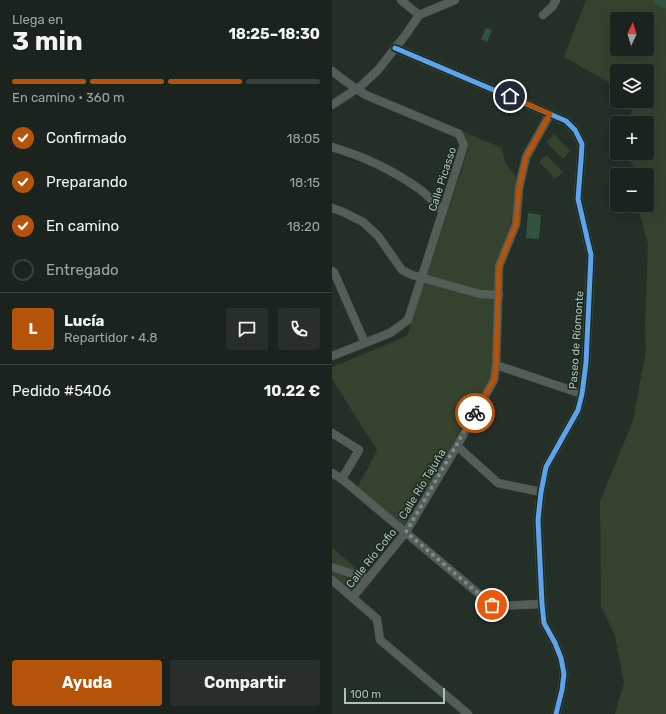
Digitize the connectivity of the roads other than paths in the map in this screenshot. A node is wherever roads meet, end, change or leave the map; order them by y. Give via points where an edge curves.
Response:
1 (401, 0) edge
2 (455, 0) edge
3 (556, 0) edge
4 (419, 15) junction
5 (543, 15) dead end
6 (395, 48) junction
7 (332, 71) edge
8 (356, 89) junction
9 (332, 105) edge
10 (550, 114) junction
11 (332, 147) edge
12 (332, 208) edge
13 (443, 211) junction
14 (332, 271) edge
15 (422, 278) junction
16 (499, 295) junction
17 (365, 343) junction
18 (332, 356) edge
19 (496, 365) junction
20 (582, 394) junction
21 (332, 433) edge
22 (457, 446) junction
23 (332, 473) edge
24 (342, 479) junction
25 (541, 492) junction
26 (406, 532) junction
27 (332, 567) edge
28 (368, 579) junction
29 (332, 580) edge
30 (353, 597) junction
31 (542, 604) junction
32 (468, 714) edge
33 (556, 714) edge

1 - 4 street
2 - 4 street
3 - 5 street
4 - 6 street
6 - 8 street via 378,70
6 - 10 street, Paseo de Ríomonte
7 - 8 street, Calle Picasso
8 - 9 street
8 - 13 street, Calle Picasso via 459,134 464,145
10 - 16 street, Calle Río Tajuña via 526,157 519,188 516,224 499,266
10 - 20 street, Paseo de Ríomonte via 566,121 575,130 582,144 578,198 591,255
11 - 13 street via 385,167 419,189
12 - 15 street via 363,222 378,236 402,270
13 - 15 street, Calle Picasso
14 - 17 street
15 - 16 street via 480,294
15 - 17 street, Calle Picasso via 408,320 390,333
16 - 19 street, Calle Río Tajuña
17 - 18 street, Calle Picasso
19 - 20 street
19 - 22 street, Calle Río Tajuña via 494,380
20 - 25 street, Paseo de Ríomonte via 578,410 546,467
21 - 24 street via 359,450
22 - 25 street via 498,482
22 - 26 street, Calle Río Tajuña
23 - 24 street
24 - 26 street
25 - 31 street, Paseo de Ríomonte via 538,520
26 - 28 street, Calle Río Cofio
26 - 31 street via 492,605
27 - 28 street
28 - 30 street, Calle Río Cofio
29 - 30 street
30 - 32 street via 377,619 380,640
31 - 33 street, Paseo de Ríomonte via 544,623 561,658 564,674

